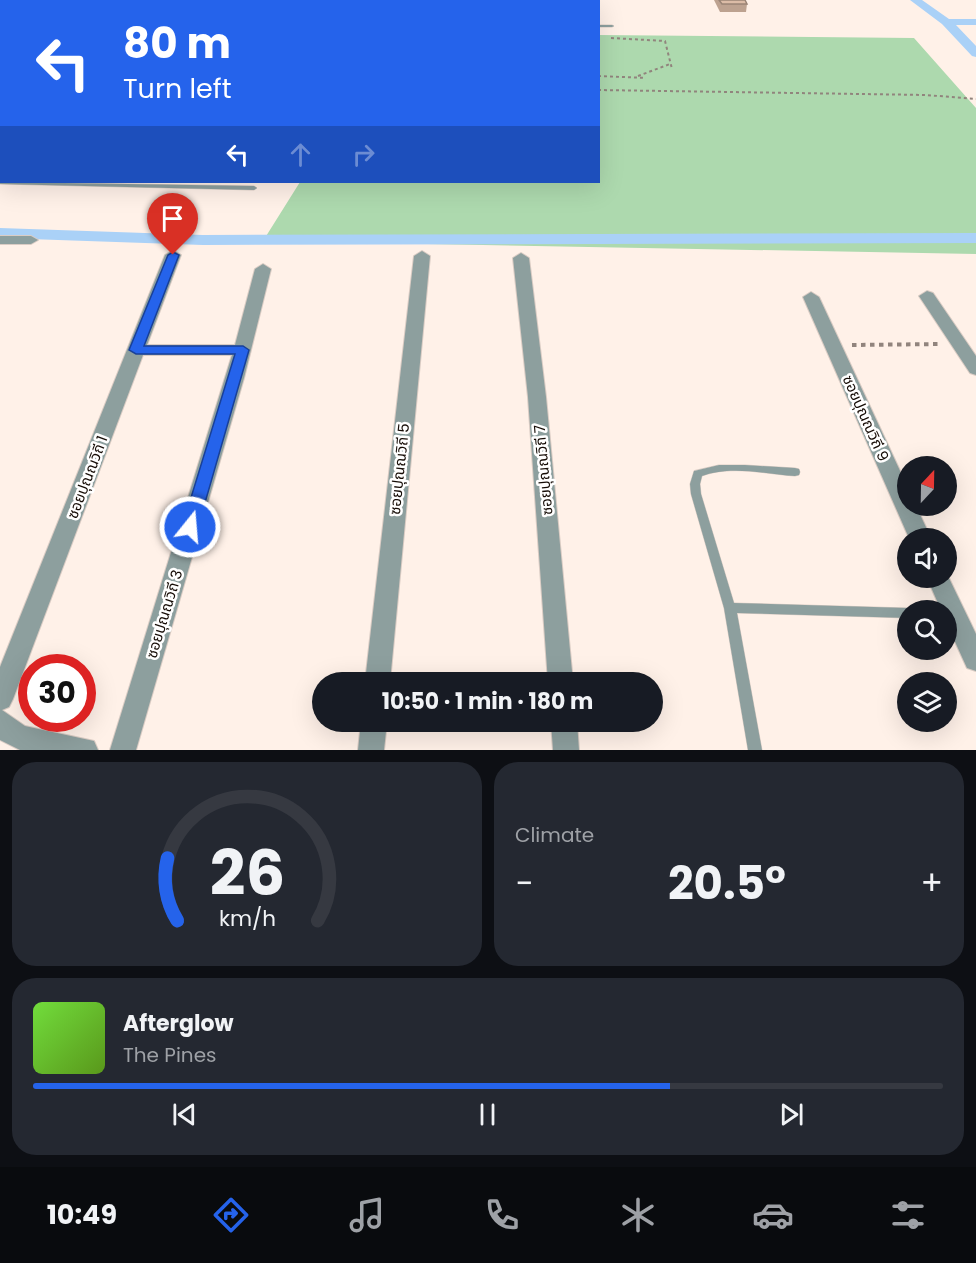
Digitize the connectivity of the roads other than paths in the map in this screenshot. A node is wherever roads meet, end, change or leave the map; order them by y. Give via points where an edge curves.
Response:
1 (600, 26) edge
2 (612, 26) dead end
3 (42, 183) edge
4 (254, 188) dead end
5 (0, 240) edge
6 (31, 240) dead end
7 (173, 255) dead end
8 (422, 256) dead end
9 (521, 258) dead end
10 (263, 269) dead end
11 (927, 296) dead end
12 (811, 297) dead end
13 (136, 350) junction
14 (243, 350) junction
15 (976, 369) edge
16 (795, 472) dead end
17 (915, 528) edge
18 (730, 608) junction
19 (897, 613) edge
20 (957, 625) edge
21 (976, 660) edge
22 (378, 672) edge
23 (560, 672) edge
24 (0, 699) edge
25 (0, 721) edge
26 (373, 732) edge
27 (565, 732) edge
28 (85, 750) edge
29 (123, 750) edge
30 (371, 750) edge
31 (566, 750) edge
32 (755, 750) edge

1 - 2 lane
3 - 4 lane
5 - 6 street
7 - 13 street, ซอยปุณณวิถี 1
8 - 22 street, ซอยปุณณวิถี 5
9 - 23 street, ซอยปุณณวิถี 7
10 - 14 street, ซอยปุณณวิถี 3
11 - 15 street
12 - 17 street, ซอยปุณณวิถี 9
13 - 14 street
13 - 24 street, ซอยปุณณวิถี 1
14 - 29 street, ซอยปุณณวิถี 3
16 - 18 lane via 728,469 698,474 696,494
18 - 19 lane
18 - 32 lane
20 - 21 street
25 - 28 street via 2,728 21,738
26 - 30 street
27 - 31 street

